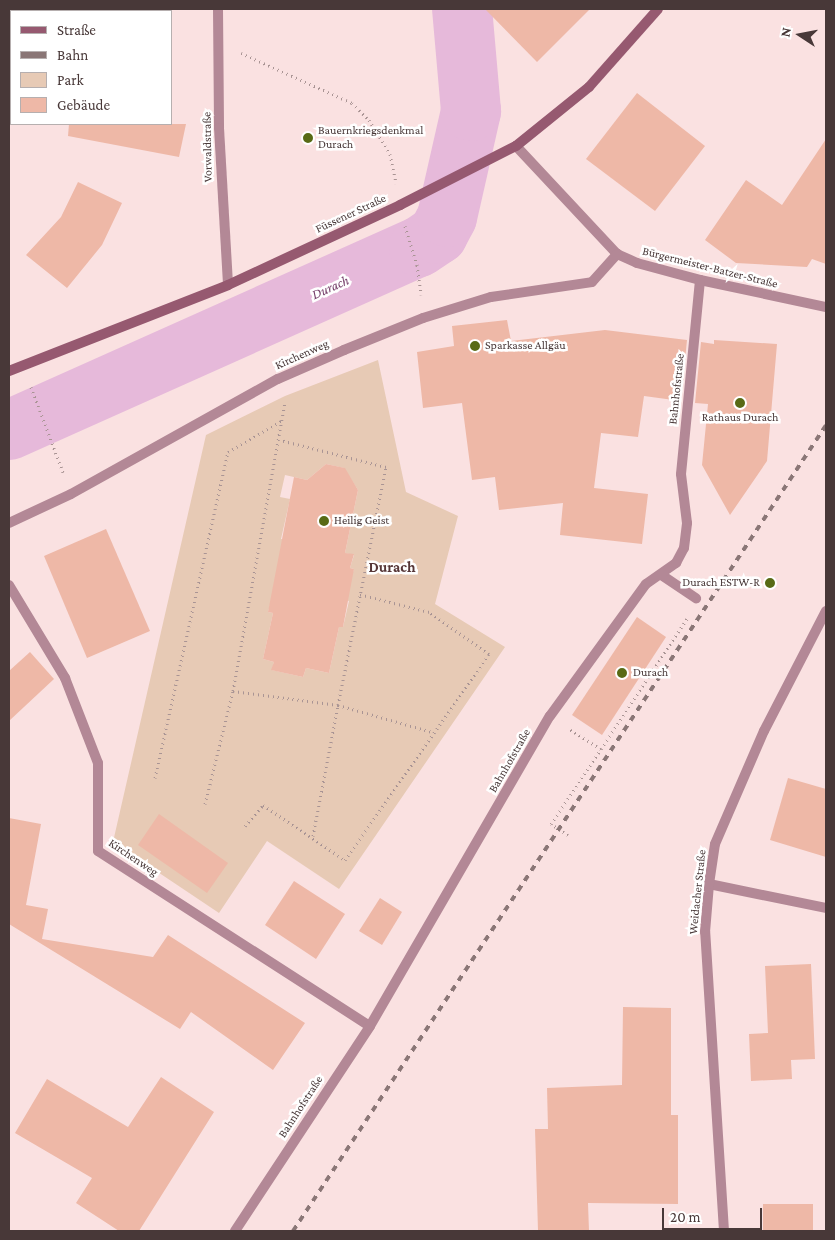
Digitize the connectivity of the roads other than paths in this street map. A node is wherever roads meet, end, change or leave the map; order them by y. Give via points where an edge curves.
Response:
1 (218, 9) edge
2 (658, 9) edge
3 (516, 146) junction
4 (617, 254) junction
5 (700, 280) junction
6 (228, 285) junction
7 (826, 307) edge
8 (9, 371) edge
9 (9, 523) edge
10 (663, 576) junction
11 (9, 585) edge
12 (695, 603) road end
13 (826, 611) edge
14 (709, 884) junction
15 (826, 908) edge
16 (370, 1026) junction
17 (234, 1231) edge
18 (724, 1231) edge

1 - 6 street, Vorwaldstraße via 220,137
2 - 3 main road, Füssener Straße via 589,87
3 - 4 street, Bürgermeister-Batzer-Straße
3 - 6 main road, Füssener Straße via 400,205
4 - 5 street, Bürgermeister-Batzer-Straße via 637,263
4 - 9 street, Kirchenweg via 592,282 491,297 423,318 278,379 71,494
5 - 7 street, Bürgermeister-Batzer-Straße
5 - 10 street, Bahnhofstraße via 681,474 686,523 684,548 676,563
6 - 8 main road, Füssener Straße
10 - 12 street
10 - 16 street, Bahnhofstraße via 646,584 550,716
11 - 16 street, Kirchenweg via 66,678 98,763 98,851
13 - 14 street, Weidacher Straße via 764,731 719,835
14 - 15 street
14 - 18 street, Weidacher Straße via 705,932
16 - 17 street, Bahnhofstraße

